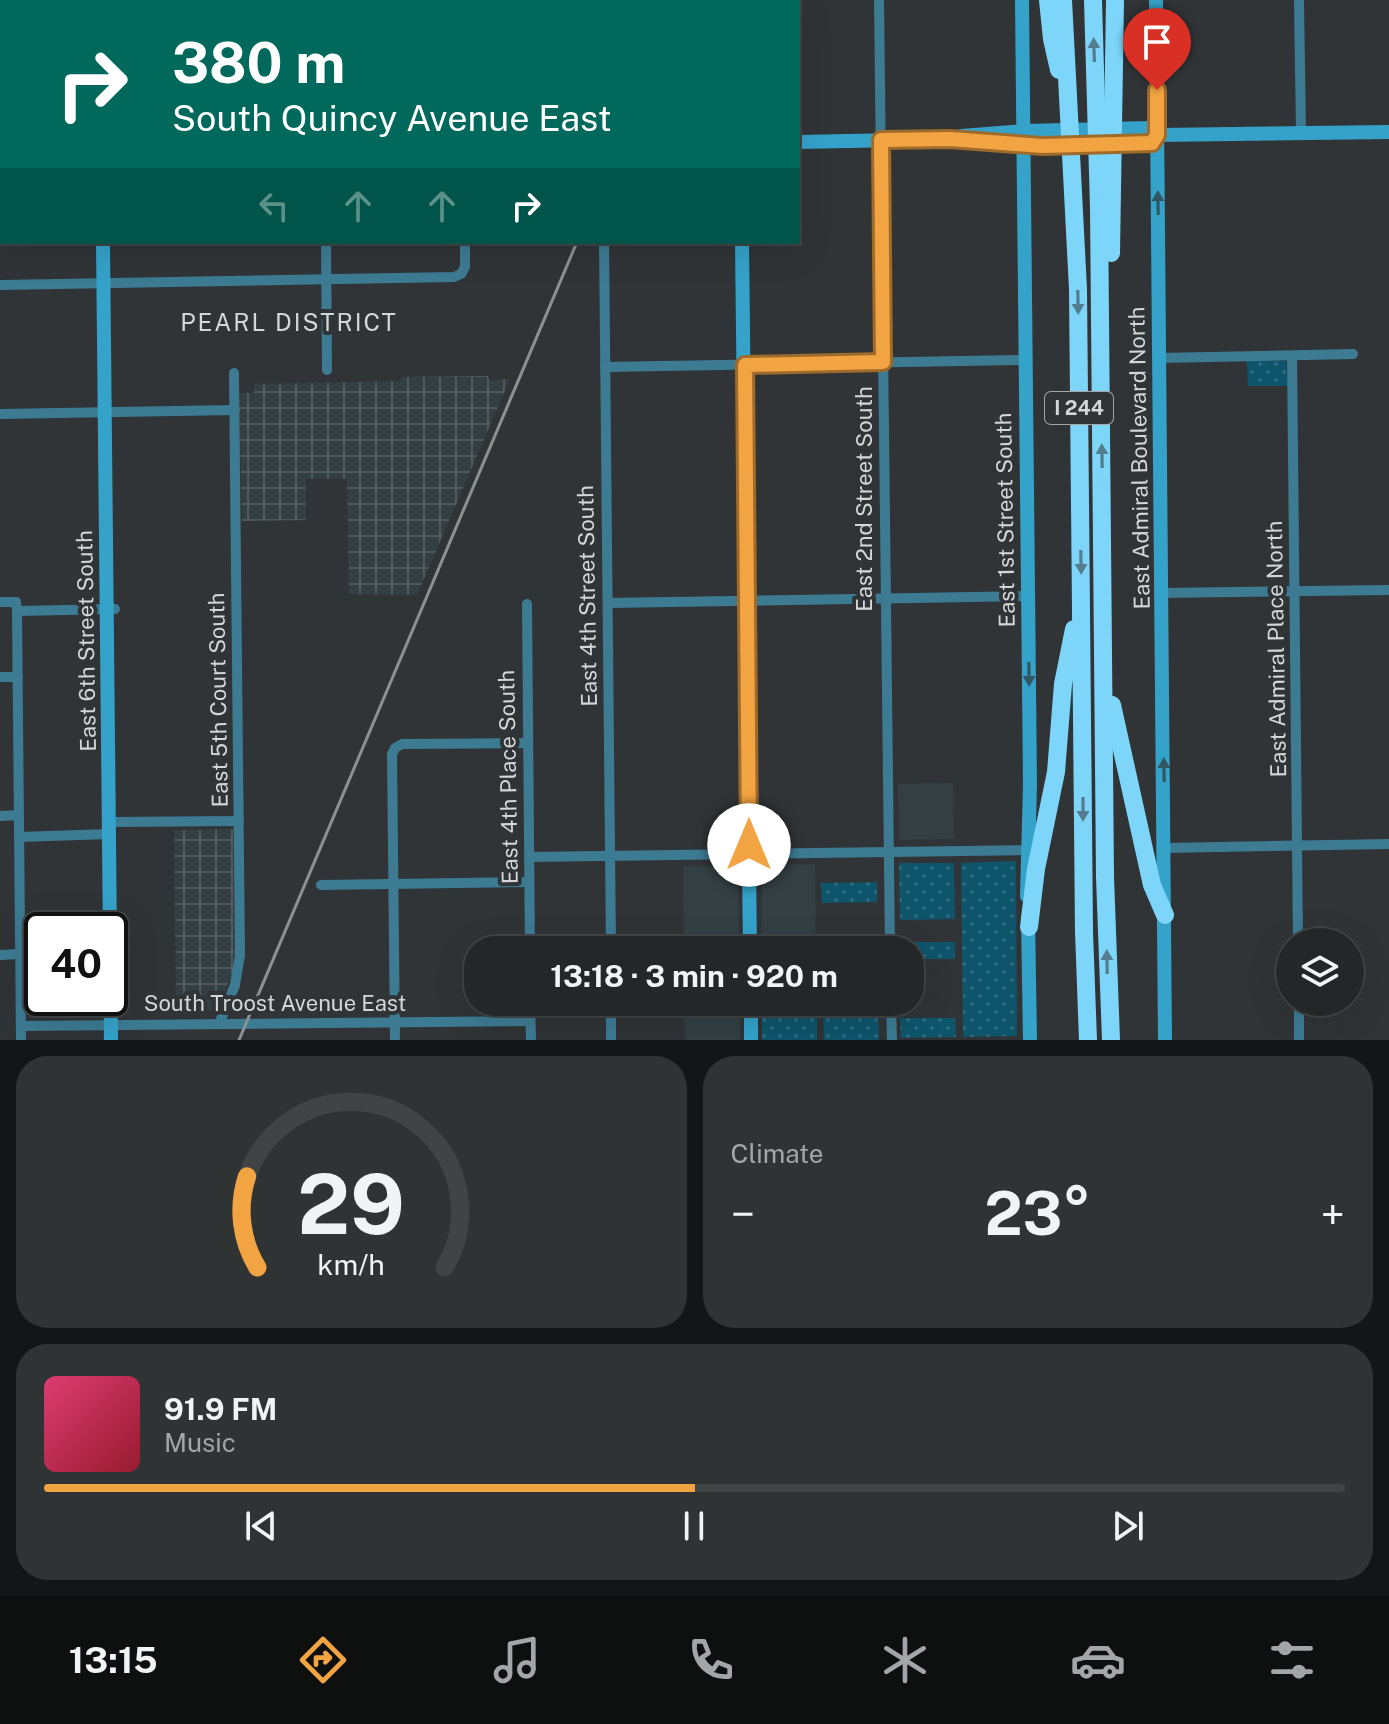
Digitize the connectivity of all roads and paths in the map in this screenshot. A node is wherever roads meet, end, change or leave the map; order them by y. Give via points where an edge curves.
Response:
1 (879, 0) edge
2 (1022, 0) edge
3 (1048, 0) edge
4 (1063, 0) edge
5 (1093, 0) edge
6 (1156, 0) edge
7 (1299, 0) edge
8 (1115, 1) edge
9 (1105, 99) junction
10 (1067, 100) junction
11 (1389, 132) edge
12 (1301, 133) junction
13 (1157, 135) junction
14 (1024, 137) junction
15 (881, 140) junction
16 (800, 142) edge
17 (103, 244) edge
18 (326, 244) edge
19 (465, 244) edge
20 (604, 244) edge
21 (742, 244) edge
22 (326, 278) junction
23 (104, 283) junction
24 (0, 285) edge
25 (1353, 354) dead end
26 (1292, 356) junction
27 (1160, 358) junction
28 (1025, 360) junction
29 (883, 362) junction
30 (745, 365) junction
31 (605, 367) junction
32 (327, 370) dead end
33 (234, 373) dead end
34 (235, 410) junction
35 (105, 412) junction
36 (0, 414) edge
37 (1389, 590) edge
38 (1081, 591) junction
39 (1295, 592) junction
40 (1162, 593) junction
41 (1028, 596) junction
42 (885, 598) junction
43 (747, 600) junction
44 (0, 602) edge
45 (608, 603) junction
46 (527, 604) dead end
47 (16, 606) junction
48 (111, 609) junction
49 (1104, 674) junction
50 (0, 677) edge
51 (18, 677) junction
52 (528, 743) junction
53 (19, 815) junction
54 (0, 816) edge
55 (239, 821) junction
56 (110, 828) junction
57 (19, 837) junction
58 (1389, 844) edge
59 (1297, 846) junction
60 (1164, 848) junction
61 (1027, 850) junction
62 (888, 852) junction
63 (749, 854) junction
64 (610, 856) junction
65 (529, 857) junction
66 (529, 882) junction
67 (394, 884) junction
68 (321, 885) dead end
69 (1165, 915) junction
70 (1029, 927) junction
71 (1298, 928) edge
72 (530, 936) edge
73 (611, 936) edge
74 (750, 936) edge
75 (890, 936) edge
76 (20, 954) junction
77 (0, 955) edge
78 (530, 1016) edge
79 (611, 1016) edge
80 (751, 1016) edge
81 (891, 1016) edge
82 (1299, 1016) edge
83 (530, 1021) junction
84 (395, 1022) junction
85 (111, 1024) junction
86 (219, 1024) junction
87 (21, 1026) junction
88 (21, 1040) edge
89 (111, 1040) edge
90 (395, 1040) edge
91 (531, 1040) edge
92 (611, 1040) edge
93 (751, 1040) edge
94 (892, 1040) edge
95 (1030, 1040) edge
96 (1088, 1040) edge
97 (1111, 1040) edge
98 (1165, 1040) edge
99 (1299, 1040) edge

1 - 15 street, East 2nd Street South
2 - 14 main road, East 1st Street South
3 - 10 highway
4 - 10 highway, I 244
9 -> 5 highway
6 - 13 main road, East Admiral Boulevard North
7 - 12 street
8 - 9 highway, I 244
49 -> 9 highway, I 244 via 1101,408 1111,324
10 -> 38 highway, I 244 via 1078,289
11 - 12 main road
12 - 13 main road
13 - 14 main road via 1151,128
27 -> 13 main road, East Admiral Boulevard North
14 - 15 main road via 970,133 950,139
14 - 28 main road, East 1st Street South
15 - 16 main road
15 - 29 street, East 2nd Street South
17 - 23 main road, East 6th Street South
18 - 22 street
19 - 22 street via 465,267 454,277
20 - 31 street, East 4th Street South
21 - 30 main road
22 - 23 street
22 - 32 street
23 - 24 street
23 - 35 main road, East 6th Street South
25 - 26 street
26 - 27 street
26 - 39 street, East Admiral Place North
27 - 40 main road, East Admiral Boulevard North
28 - 29 street
28 - 41 main road, East 1st Street South
29 - 30 street
29 - 42 street, East 2nd Street South
30 - 31 street
30 - 43 main road
31 - 45 street, East 4th Street South
33 - 34 street, East 5th Court South
34 - 35 street
34 - 55 street, East 5th Court South
35 - 36 street
35 - 48 main road, East 6th Street South
37 - 39 street
38 - 70 highway
38 -> 96 highway, I 244
39 - 40 street
39 - 59 street, East Admiral Place North
60 -> 40 main road, East Admiral Boulevard North
41 - 42 street
41 -> 61 main road, East 1st Street South
42 - 43 street
42 - 62 street, East 2nd Street South
43 - 45 street
43 - 63 main road
44 - 47 street
45 - 64 street, East 4th Street South
46 - 52 street, East 4th Place South
47 - 48 street
47 - 51 street
48 - 56 main road, East 6th Street South
49 - 69 highway via 1149,871
97 -> 49 highway, I 244
50 - 51 street
51 - 53 street
52 - 65 street, East 4th Place South
52 - 67 street via 395,748
53 - 54 street
53 - 57 street
55 - 56 street
55 - 86 street, East 5th Court South via 239,972
56 - 57 street
56 - 85 main road, East 6th Street South
57 - 76 street
58 - 59 street
59 - 60 street
59 - 71 street, East Admiral Place North
60 - 69 main road, East Admiral Boulevard North
61 - 62 street
61 - 70 main road, East 1st Street South
62 - 63 street
62 - 75 street, East 2nd Street South
63 - 64 street
63 - 74 main road
64 - 65 street
64 - 73 street, East 4th Street South
65 - 66 street, East 4th Place South
66 - 67 street
66 - 72 street, East 4th Place South
67 - 68 street
67 - 84 street
69 - 98 main road, East Admiral Boulevard North
70 - 95 main road, East 1st Street South
76 - 77 street
76 - 87 street
78 - 83 street
79 - 92 street
80 - 93 main road
81 - 94 street
82 - 99 street
83 - 84 street, South Troost Avenue East
83 - 91 street
84 - 86 street, South Troost Avenue East
84 - 90 street
85 - 86 street, South Troost Avenue East
85 - 87 street, South Troost Avenue East
85 - 89 main road, East 6th Street South
87 - 88 street

